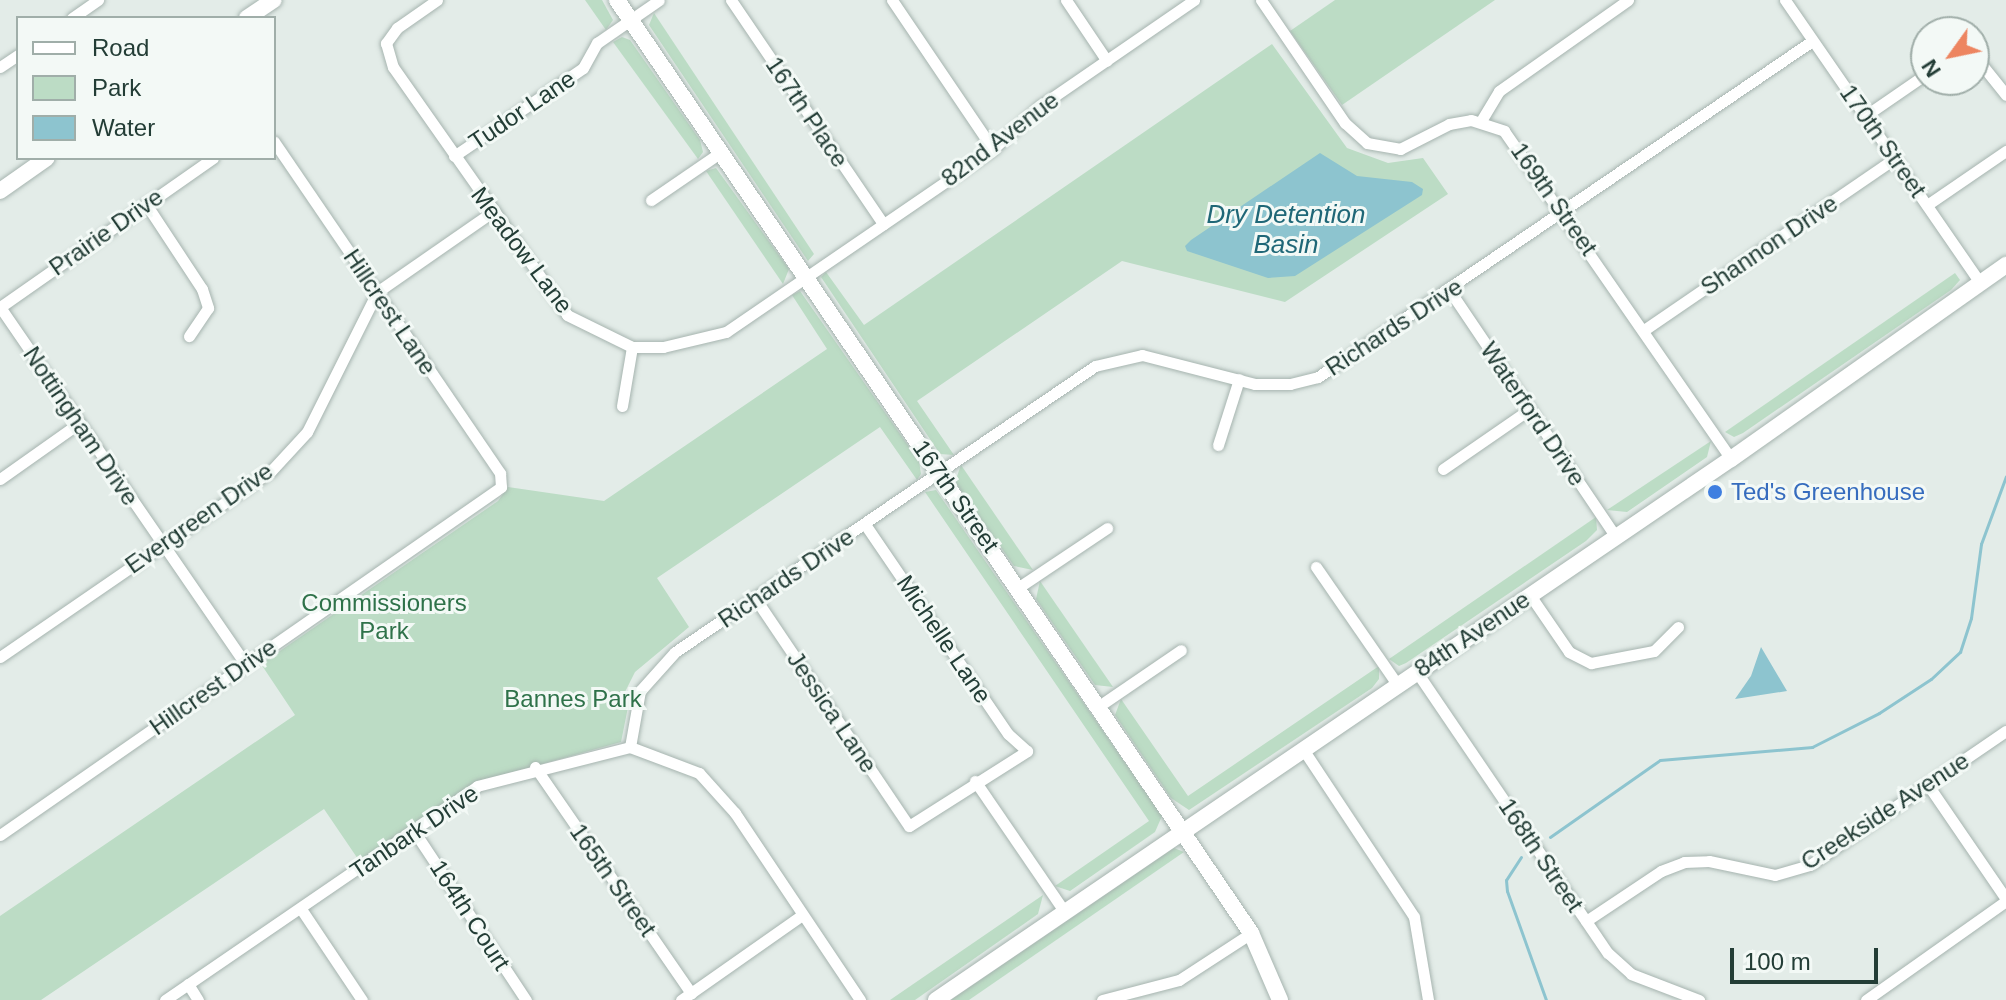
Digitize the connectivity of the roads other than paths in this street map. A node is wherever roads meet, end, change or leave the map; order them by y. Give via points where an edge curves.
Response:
1 (98, 0) edge
2 (274, 0) edge
3 (437, 0) edge
4 (617, 0) edge
5 (659, 0) edge
6 (731, 0) edge
7 (892, 0) edge
8 (1066, 0) edge
9 (1194, 0) edge
10 (1261, 0) edge
11 (1628, 0) edge
12 (1785, 0) edge
13 (75, 16) edge
14 (250, 16) edge
15 (630, 20) junction
16 (1812, 41) junction
17 (1107, 61) junction
18 (1990, 74) edge
19 (1910, 85) edge
20 (2004, 91) edge
21 (1865, 116) junction
22 (1481, 121) junction
23 (276, 145) edge
24 (993, 149) junction
25 (2006, 151) edge
26 (721, 152) junction
27 (454, 156) junction
28 (1894, 159) junction
29 (44, 160) edge
30 (210, 160) edge
31 (0, 191) edge
32 (651, 200) dead end
33 (146, 204) junction
34 (1927, 205) junction
35 (492, 212) junction
36 (1564, 212) junction
37 (883, 224) junction
38 (2006, 265) edge
39 (806, 277) junction
40 (1980, 283) junction
41 (1450, 291) junction
42 (377, 292) junction
43 (0, 307) edge
44 (1644, 330) junction
45 (189, 336) dead end
46 (632, 347) junction
47 (1239, 379) junction
48 (622, 406) dead end
49 (1530, 409) junction
50 (79, 423) junction
51 (1218, 445) dead end
52 (1731, 459) junction
53 (1443, 469) dead end
54 (939, 473) junction
55 (0, 479) edge
56 (502, 483) joint
57 (865, 524) junction
58 (1107, 528) dead end
59 (1616, 537) junction
60 (163, 545) junction
61 (1316, 567) dead end
62 (1019, 587) junction
63 (1530, 595) junction
64 (755, 598) junction
65 (1678, 627) dead end
66 (1181, 650) dead end
67 (0, 657) edge
68 (245, 664) junction
69 (1416, 671) junction
70 (1397, 684) junction
71 (1099, 706) junction
72 (2006, 731) edge
73 (630, 747) junction
74 (1303, 749) junction
75 (535, 767) junction
76 (975, 781) junction
77 (1928, 785) junction
78 (1182, 830) junction
79 (414, 831) junction
80 (0, 835) edge
81 (2006, 900) edge
82 (301, 909) junction
83 (1064, 911) junction
84 (802, 915) junction
85 (1586, 921) junction
86 (1251, 933) junction
87 (188, 984) junction
88 (691, 993) junction
89 (1139, 996) edge
90 (165, 1000) edge
91 (198, 1000) edge
92 (362, 1000) edge
93 (526, 1000) edge
94 (681, 1000) edge
95 (860, 1000) edge
96 (936, 1000) edge
97 (1102, 1000) edge
98 (1280, 1000) edge
99 (1428, 1000) edge
100 (1699, 1000) edge
101 (1866, 1000) edge

1 - 13 street
2 - 14 street
3 - 27 street, Meadow Lane via 397,28 386,43 393,67
4 - 15 street, 167th Street
5 - 15 street, Tudor Lane
6 - 37 street, 167th Place
7 - 24 street
8 - 17 street
9 - 17 street, 82nd Avenue
10 - 22 street via 1345,123 1367,143 1400,149 1449,124
11 - 22 street via 1511,81 1490,102
12 - 16 street, 170th Street
15 - 26 street, 167th Street
15 - 27 street, Tudor Lane via 597,43 583,68
16 - 21 street, 170th Street
16 - 36 street, Richards Drive
17 - 24 street, 82nd Avenue via 1040,106
18 - 20 street
19 - 21 street
21 - 28 street, 170th Street
22 - 36 street, 169th Street via 1517,144
23 - 42 street, Hillcrest Lane
24 - 37 street, 82nd Avenue
25 - 34 street
26 - 32 street
26 - 39 street, 167th Street
27 - 35 street, Meadow Lane
28 - 34 street, 170th Street
28 - 44 street, Shannon Drive
29 - 31 street
30 - 33 street, Prairie Drive
33 - 43 street, Prairie Drive
33 - 45 street via 202,289 208,308
34 - 40 street, 170th Street
35 - 42 street, Evergreen Drive
35 - 46 street, Meadow Lane via 567,315
36 - 41 street, Richards Drive
36 - 44 street, 169th Street
37 - 39 street, 82nd Avenue
38 - 40 street, 84th Avenue
39 - 46 street, Meadow Lane via 726,332 694,343
39 - 54 street, 167th Street
40 - 52 street, 84th Avenue
41 - 47 street, Richards Drive via 1318,377 1273,386
41 - 49 street, Waterford Drive
42 - 56 street, Hillcrest Lane
42 - 60 street, Evergreen Drive via 307,432 271,471
43 - 50 street, Nottingham Drive
44 - 52 street, 169th Street
46 - 48 street
47 - 51 street
47 - 54 street, Richards Drive via 1157,356 1117,358 1086,372
49 - 53 street
49 - 59 street, Waterford Drive
50 - 55 street
50 - 60 street, Nottingham Drive
52 - 59 street, 84th Avenue
54 - 57 street, Richards Drive
54 - 62 street, 167th Street
56 - 68 street, Hillcrest Drive via 498,491
57 - 64 street, Richards Drive
57 - 76 street, Michelle Lane via 1008,734 1027,751
58 - 62 street
59 - 63 street, 84th Avenue
60 - 67 street, Evergreen Drive
60 - 68 street, Nottingham Drive
61 - 70 street
62 - 71 street, 167th Street
63 - 65 street via 1569,652 1591,663 1654,651
63 - 69 street, 84th Avenue
64 - 73 street, Richards Drive via 675,652 648,678 633,712
64 - 76 street, Jessica Lane via 909,826
66 - 71 street
68 - 80 street, Hillcrest Drive
69 - 70 street, 84th Avenue
69 - 85 street, 168th Street
70 - 74 street, 84th Avenue
71 - 78 street, 167th Street
72 - 77 street, Creekside Avenue
73 - 75 street, Tanbark Drive
73 - 84 street via 699,773 735,813
74 - 78 street, 84th Avenue
74 - 99 street via 1414,917
75 - 79 street, Tanbark Drive via 477,786
75 - 88 street, 165th Street
76 - 83 street
77 - 81 street
77 - 85 street, Creekside Avenue via 1800,869 1775,875 1709,861 1684,862 1661,871
78 - 83 street, 84th Avenue
78 - 86 street, 167th Street
79 - 82 street, Tanbark Drive
79 - 93 street, 164th Court
81 - 101 street
82 - 87 street, Tanbark Drive
82 - 92 street
83 - 96 street, 84th Avenue
84 - 88 street
84 - 95 street
85 - 100 street, 168th Street via 1624,969
86 - 89 street via 1179,980
86 - 98 street, 167th Street
87 - 90 street, Tanbark Drive
87 - 91 street
88 - 94 street
89 - 97 street

